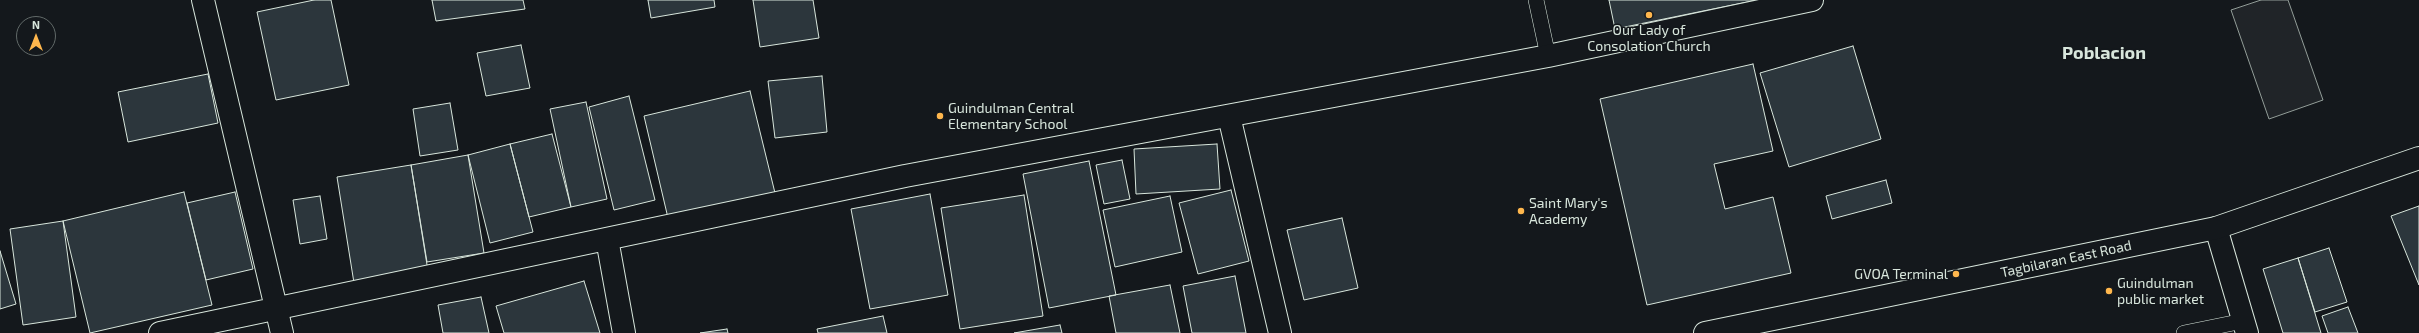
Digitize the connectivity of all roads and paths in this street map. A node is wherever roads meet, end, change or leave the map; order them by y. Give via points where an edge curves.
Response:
1 (203, 0) edge
2 (1536, 0) edge
3 (1812, 0) edge
4 (1548, 56) junction
5 (1229, 116) junction
6 (2419, 158) edge
7 (2216, 228) junction
8 (607, 239) junction
9 (278, 308) junction
10 (2245, 327) edge
11 (160, 333) edge
12 (282, 333) edge
13 (624, 333) edge
14 (1280, 333) edge
15 (1705, 333) edge
16 (2184, 333) edge

1 - 9 street
2 - 4 lane
3 - 4 street
4 - 5 street
5 - 8 street via 905,176
5 - 14 street
6 - 7 street, Tagbilaran East Road
7 - 10 street
7 - 15 street, Tagbilaran East Road
8 - 9 street
8 - 13 street
9 - 11 street
9 - 12 street
10 - 16 lane

